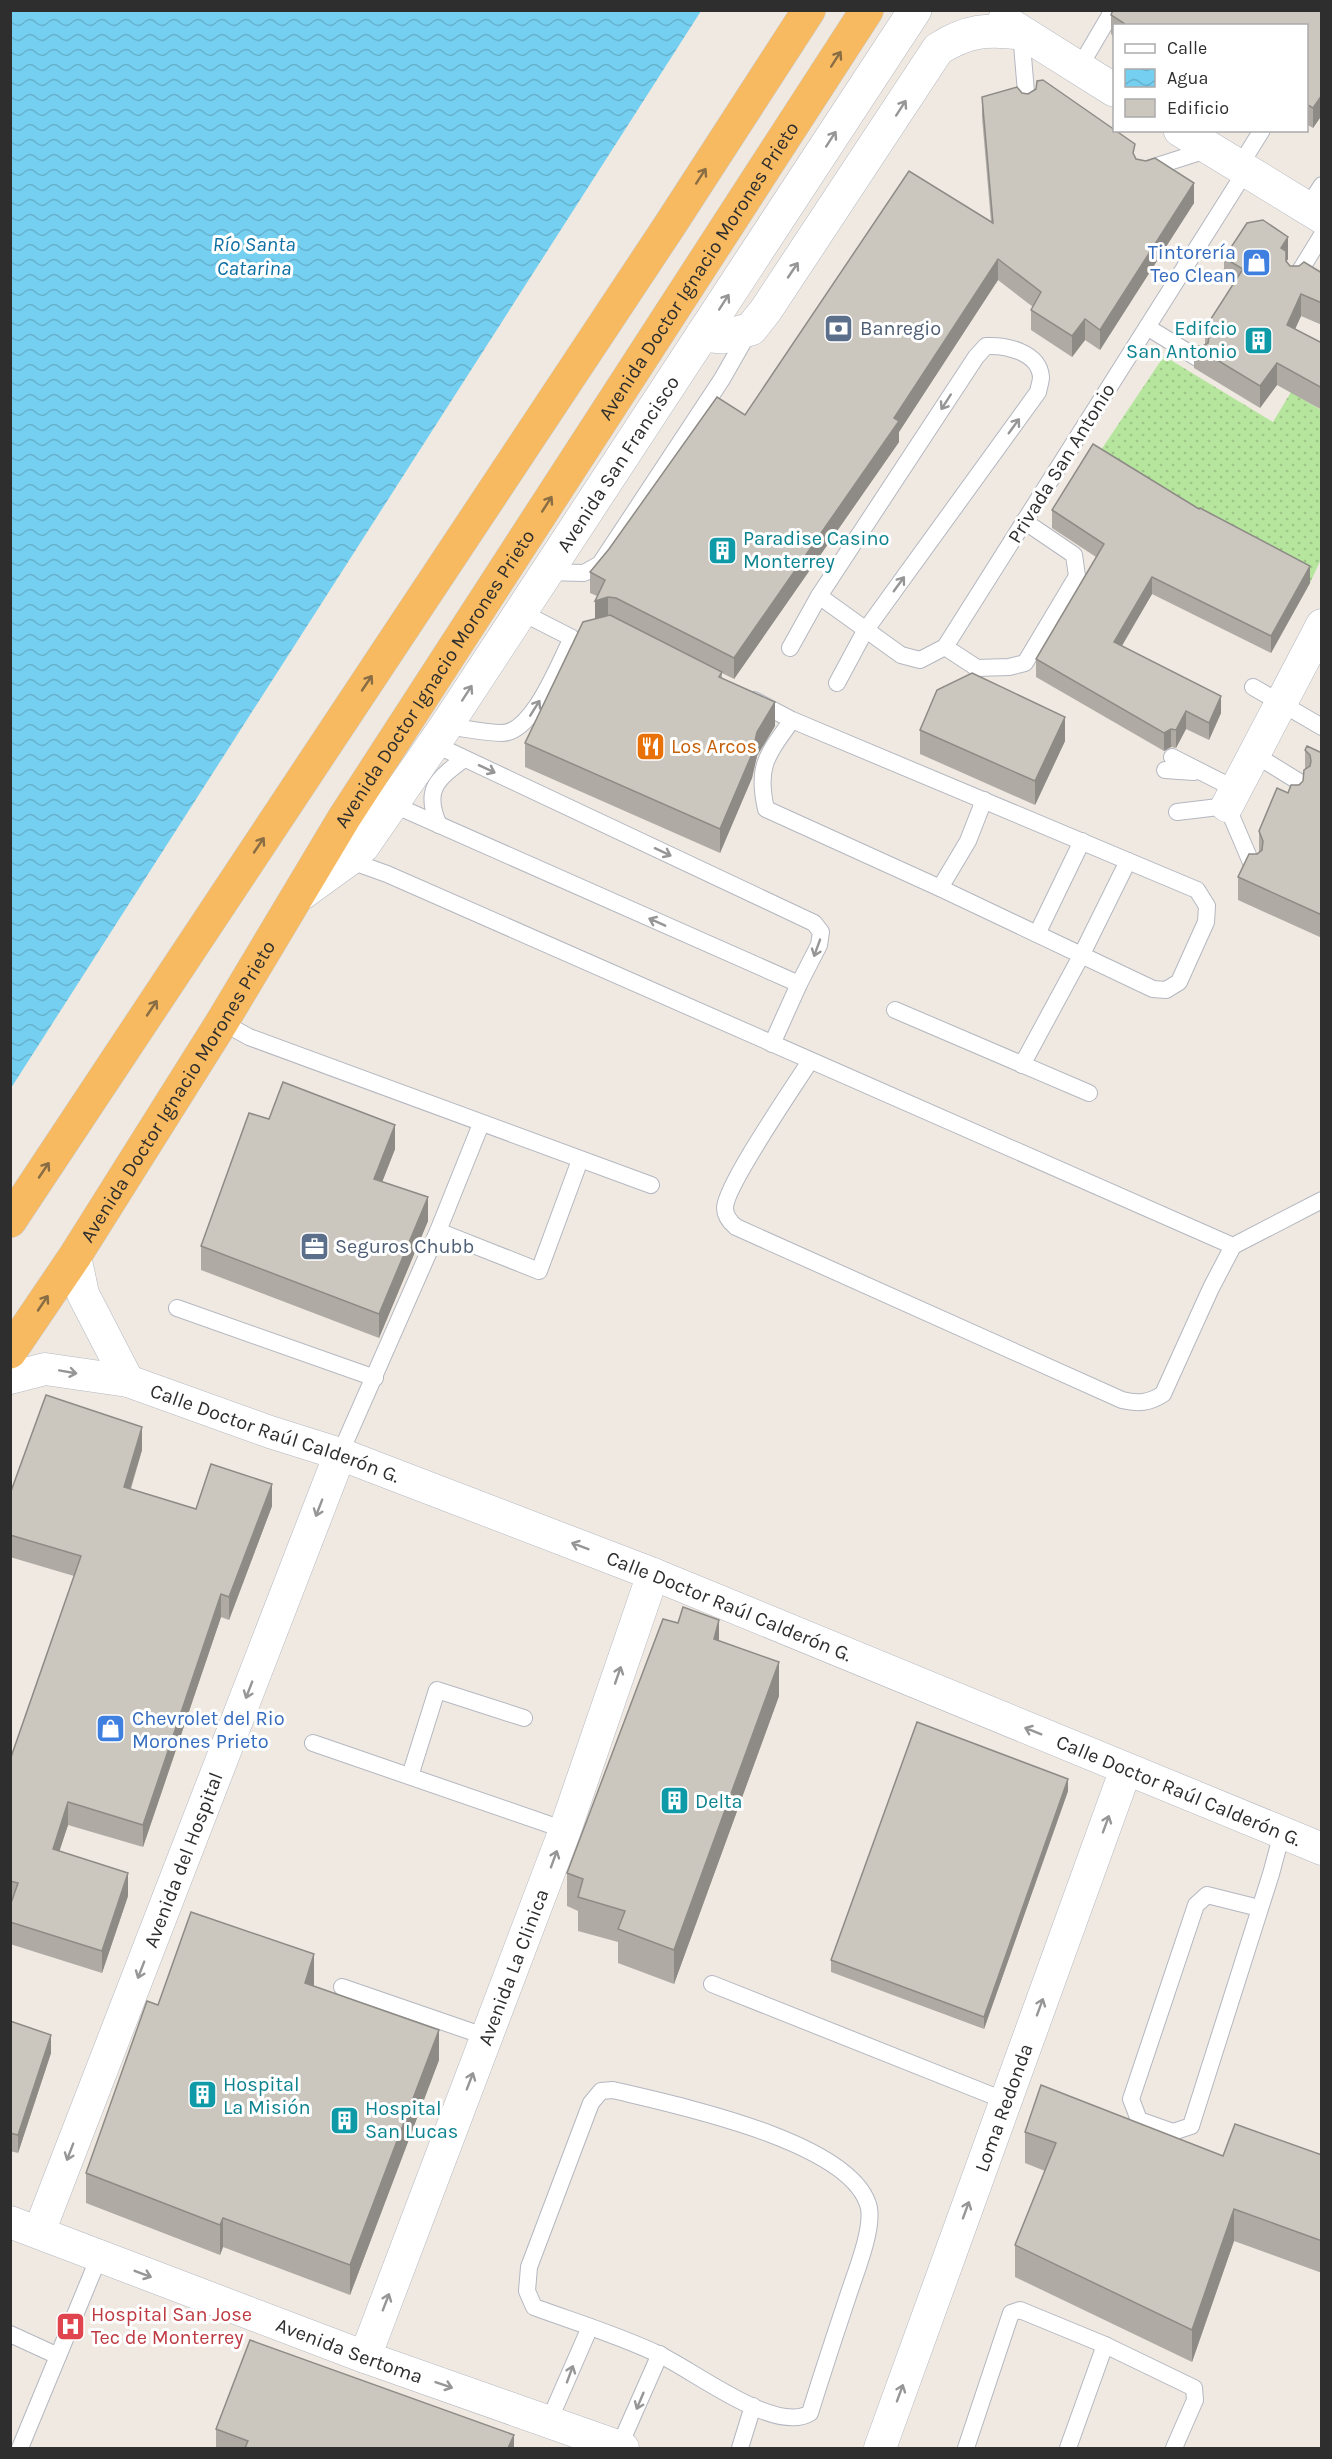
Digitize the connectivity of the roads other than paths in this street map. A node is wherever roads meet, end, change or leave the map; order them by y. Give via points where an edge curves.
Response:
1 (809, 10) edge
2 (867, 10) edge
3 (915, 10) edge
4 (989, 10) edge
5 (1113, 10) edge
6 (1014, 22) edge
7 (1079, 68) junction
8 (1113, 89) edge
9 (1028, 104) edge
10 (1183, 132) edge
11 (1261, 132) edge
12 (1210, 149) junction
13 (1242, 169) junction
14 (1143, 171) edge
15 (1318, 211) edge
16 (1295, 279) edge
17 (1147, 327) junction
18 (751, 329) junction
19 (702, 335) junction
20 (1199, 359) edge
21 (1024, 521) junction
22 (547, 572) junction
23 (819, 596) junction
24 (520, 612) junction
25 (1322, 626) edge
26 (865, 631) junction
27 (592, 633) edge
28 (572, 638) junction
29 (945, 647) junction
30 (790, 648) dead end
31 (837, 683) dead end
32 (1253, 687) dead end
33 (739, 693) edge
34 (1281, 704) junction
35 (792, 720) junction
36 (1322, 727) edge
37 (440, 735) junction
38 (1254, 754) junction
39 (464, 759) junction
40 (1168, 763) dead end
41 (1298, 791) edge
42 (1231, 798) junction
43 (984, 800) junction
44 (393, 804) junction
45 (1177, 812) dead end
46 (439, 825) junction
47 (1082, 841) junction
48 (355, 853) junction
49 (1128, 861) junction
50 (1253, 867) edge
51 (940, 888) junction
52 (297, 897) junction
53 (1037, 934) junction
54 (1081, 956) junction
55 (799, 984) junction
56 (895, 1011) dead end
57 (222, 1022) junction
58 (772, 1044) junction
59 (810, 1061) junction
60 (1022, 1065) junction
61 (1089, 1093) dead end
62 (481, 1124) junction
63 (580, 1160) junction
64 (651, 1185) dead end
65 (1322, 1200) edge
66 (10, 1221) edge
67 (438, 1232) junction
68 (1233, 1246) junction
69 (75, 1256) junction
70 (177, 1308) dead end
71 (10, 1352) edge
72 (375, 1377) junction
73 (10, 1378) edge
74 (128, 1381) junction
75 (340, 1454) junction
76 (653, 1574) junction
77 (524, 1718) dead end
78 (313, 1743) dead end
79 (1126, 1769) junction
80 (410, 1776) junction
81 (564, 1830) junction
82 (1282, 1833) junction
83 (1322, 1849) edge
84 (1259, 1908) junction
85 (712, 1984) dead end
86 (342, 1987) dead end
87 (487, 2037) junction
88 (1006, 2101) junction
89 (25, 2227) edge
90 (99, 2257) junction
91 (590, 2327) junction
92 (10, 2334) edge
93 (1105, 2345) junction
94 (660, 2354) junction
95 (58, 2356) junction
96 (365, 2357) junction
97 (753, 2406) junction
98 (549, 2421) junction
99 (20, 2448) edge
100 (621, 2448) edge
101 (740, 2448) edge
102 (880, 2448) edge
103 (966, 2448) edge
104 (1068, 2448) edge
105 (1174, 2448) edge

66 -> 1 highway
52 -> 2 highway, Avenida Doctor Ignacio Morones Prieto via 344,818
19 -> 3 street, Avenida San Francisco
4 - 6 street
5 - 7 lane
6 - 7 street
6 - 9 lane
18 -> 6 street via 938,49 957,38 999,30
7 - 8 street
10 - 12 street
11 - 13 lane, Privada San Antonio
12 - 13 street
12 - 14 lane
13 - 15 street
13 - 17 lane, Privada San Antonio
15 - 16 lane
17 - 20 lane
17 - 21 lane, Privada San Antonio
18 - 19 street via 723,337
18 - 22 lane via 600,564 584,573
19 - 22 street, Avenida San Francisco
21 - 29 lane, Privada San Antonio
21 - 29 lane via 1074,555 1077,576 1024,663 977,668
22 - 24 street, Avenida San Francisco
23 - 26 lane
26 -> 23 lane via 1038,392 1041,376 1036,363 1018,350 986,346
23 - 30 lane
24 - 28 lane
37 -> 24 street, Avenida San Francisco
25 - 34 street
26 - 29 lane via 901,655 920,660
26 - 31 lane
27 - 28 lane
37 -> 28 lane via 504,734 519,729 534,712
32 - 34 lane
33 - 35 lane
34 - 36 lane
34 - 38 street
35 - 43 lane
35 - 51 lane via 762,767 766,809
37 - 39 lane
37 - 44 street, Avenida San Francisco
38 - 41 lane via 1282,771
38 - 42 street
39 - 46 lane via 441,777 431,796
39 -> 55 lane via 814,923 821,932 819,945
40 - 42 lane via 1201,772
42 - 45 lane
42 - 50 lane
43 - 47 lane
43 - 51 lane via 968,841
44 - 46 lane
44 - 48 street, Avenida San Francisco
55 -> 46 lane
47 - 49 lane
47 - 53 lane
48 - 52 street, Avenida San Francisco
48 - 58 lane via 387,874
49 - 54 lane
49 - 54 lane via 1197,890 1207,906 1206,922 1179,982 1166,990 1153,989
51 - 53 lane
52 - 57 highway, Avenida Doctor Ignacio Morones Prieto
53 - 54 lane
54 - 60 lane
55 - 58 lane
56 - 60 lane
57 - 62 lane via 249,1037
57 - 69 highway, Avenida Doctor Ignacio Morones Prieto
58 - 59 lane
59 - 68 lane
59 - 68 lane via 726,1200 724,1209 731,1222 1122,1400 1141,1403 1163,1394
60 - 61 lane
62 - 63 lane
62 - 67 lane
63 - 64 lane
63 - 67 lane via 539,1271
65 - 68 lane
67 - 72 lane
71 -> 69 highway, Avenida Doctor Ignacio Morones Prieto
69 - 74 street, Calle Doctor Raúl Calderón G. via 84,1294
70 - 72 lane
72 - 75 lane
73 -> 74 street, Calle Doctor Raúl Calderón G. via 45,1369
74 - 75 street, Calle Doctor Raúl Calderón G.
76 -> 75 street, Calle Doctor Raúl Calderón G.
75 -> 89 street, Avenida del Hospital
79 -> 76 street, Calle Doctor Raúl Calderón G.
81 -> 76 street, Avenida La Clinica
77 - 80 lane via 437,1690
78 - 80 lane
79 - 82 street, Calle Doctor Raúl Calderón G.
88 -> 79 street, Loma Redonda
80 - 81 lane
87 -> 81 street, Avenida La Clinica
82 - 83 street, Calle Doctor Raúl Calderón G.
82 - 84 lane
84 - 84 lane via 1191,2126 1173,2132 1139,2120 1131,2098 1196,1905 1206,1895
85 - 88 lane
86 - 87 lane
96 -> 87 street, Avenida La Clinica
102 -> 88 street, Loma Redonda
89 - 90 street, Avenida Sertoma
90 - 95 lane
90 -> 96 street, Avenida Sertoma
91 - 94 lane
91 - 97 lane via 534,2307 527,2291 529,2267 591,2103 601,2091 613,2090 745,2124 804,2148 857,2184 869,2208 866,2240 810,2413 801,2419 791,2419
98 -> 91 lane
92 - 95 lane
93 - 103 lane via 1020,2310 1013,2311
93 - 104 lane
93 - 105 lane via 1194,2388 1195,2400
94 - 97 lane via 730,2397
94 -> 100 lane
95 - 99 lane
96 -> 98 street, Avenida Sertoma
97 - 101 lane
98 - 100 street, Avenida Sertoma

